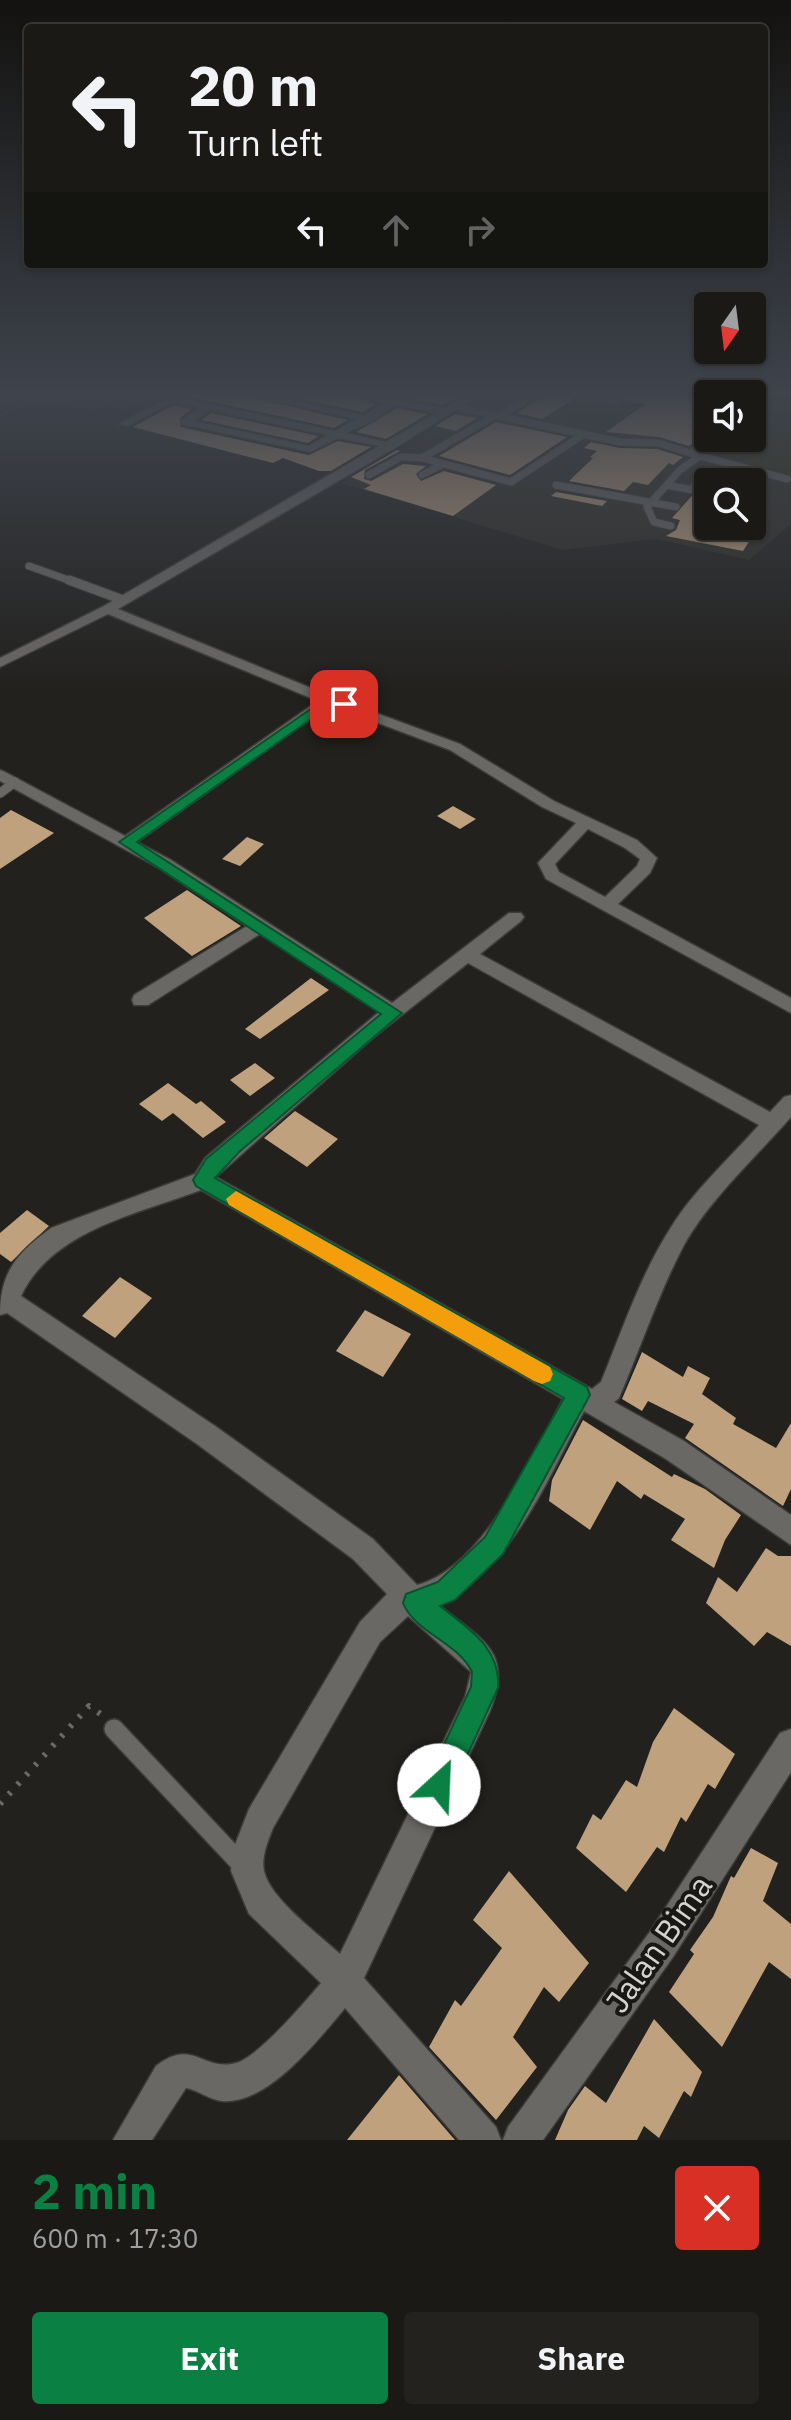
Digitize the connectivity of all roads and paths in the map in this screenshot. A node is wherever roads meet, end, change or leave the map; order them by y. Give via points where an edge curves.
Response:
1 (311, 492) edge
2 (592, 492) edge
3 (660, 492) edge
4 (651, 503) junction
5 (676, 507) dead end
6 (671, 526) dead end
7 (29, 566) dead end
8 (123, 600) junction
9 (107, 609) junction
10 (0, 663) edge
11 (328, 700) junction
12 (8, 778) edge
13 (0, 793) edge
14 (585, 821) junction
15 (127, 842) junction
16 (605, 906) junction
17 (515, 917) dead end
18 (260, 926) junction
19 (469, 956) junction
20 (141, 1000) dead end
21 (791, 1006) edge
22 (394, 1013) junction
23 (791, 1103) edge
24 (772, 1123) junction
25 (203, 1180) junction
26 (4, 1302) edge
27 (586, 1399) junction
28 (791, 1531) edge
29 (415, 1603) junction
30 (114, 1729) joint
31 (791, 1744) edge
32 (0, 1804) edge
33 (247, 1871) junction
34 (345, 1982) junction
35 (131, 2140) edge
36 (483, 2140) edge
37 (521, 2140) edge

1 - 8 street
2 - 4 lane
3 - 4 lane
4 - 5 lane
4 - 6 lane via 647,507 654,522
7 - 8 lane
8 - 9 street
9 - 10 street
9 - 11 street
11 - 14 street via 455,747
11 - 15 street
12 - 13 lane
12 - 15 street
14 - 16 street via 550,858 547,870
14 - 16 street via 649,858
15 - 18 street
16 - 21 street
17 - 19 street
18 - 20 street
18 - 22 street
19 - 22 street
19 - 24 street
22 - 25 street via 213,1164
23 - 24 street
24 - 27 street via 677,1237 610,1390
25 - 26 street via 59,1235 38,1250
25 - 27 street
26 - 29 street via 193,1426 363,1549
27 - 28 street via 731,1487
27 - 29 street via 494,1545 446,1591
29 - 33 street via 396,1605 370,1632 260,1820
29 - 34 street via 479,1656 486,1671 485,1688
30 - 32 path via 89,1706
30 - 33 lane
31 - 37 street, Jalan Bima via 661,1945
33 - 34 street via 261,1902
34 - 35 street via 301,2033 248,2079 221,2083 180,2070
34 - 36 street

